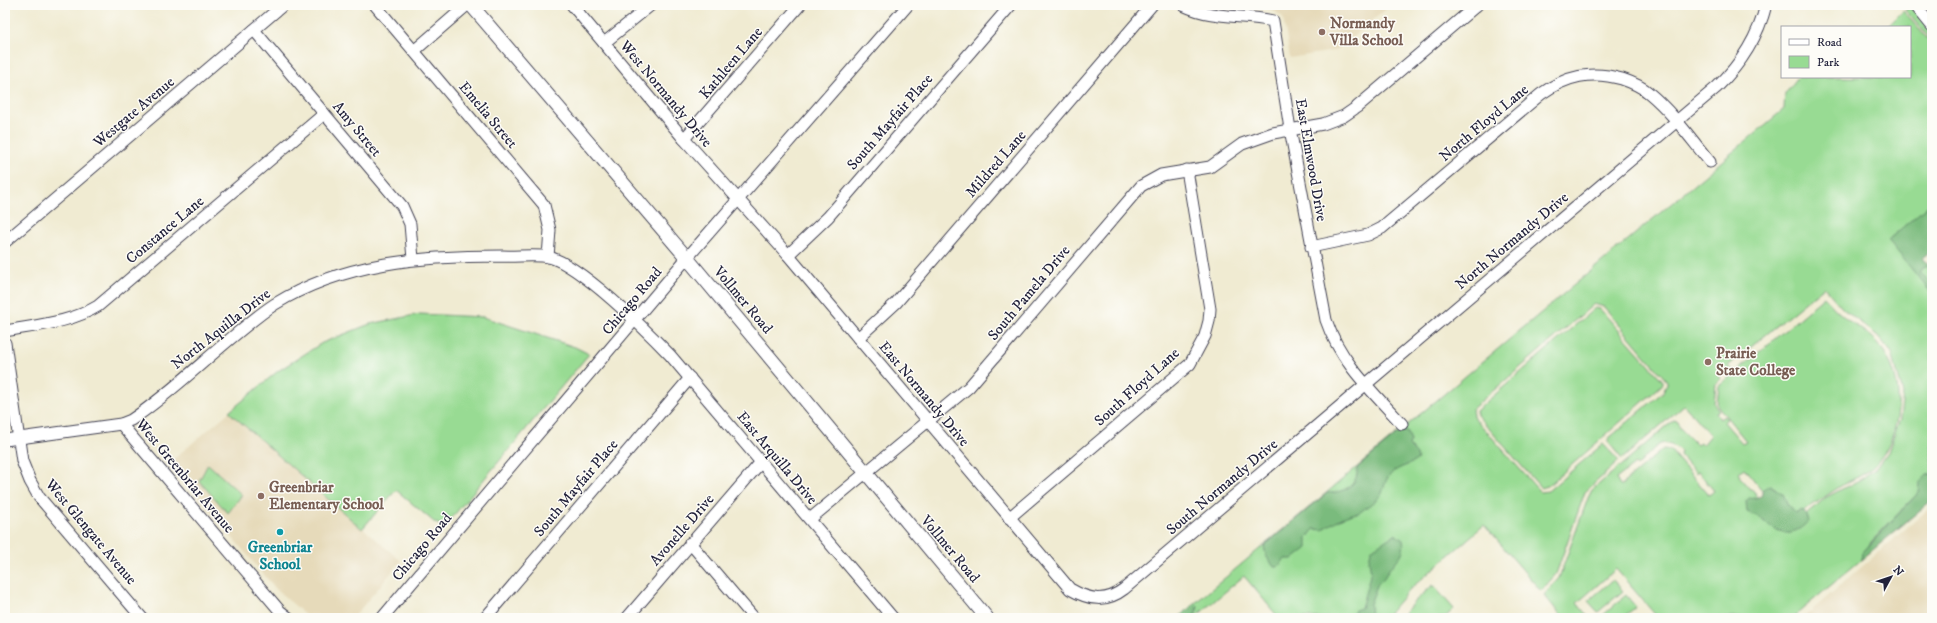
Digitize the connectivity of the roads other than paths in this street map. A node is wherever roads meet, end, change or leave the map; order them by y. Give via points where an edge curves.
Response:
1 (283, 5) edge
2 (375, 5) edge
3 (467, 5) edge
4 (470, 5) edge
5 (572, 5) edge
6 (651, 5) edge
7 (800, 5) edge
8 (908, 5) edge
9 (1011, 5) edge
10 (1152, 5) edge
11 (1183, 5) edge
12 (1477, 5) edge
13 (1766, 5) edge
14 (1915, 5) edge
15 (1932, 26) edge
16 (254, 30) junction
17 (604, 43) junction
18 (414, 51) junction
19 (324, 114) junction
20 (1676, 122) junction
21 (1290, 129) junction
22 (684, 139) junction
23 (1710, 162) dead end
24 (1187, 170) junction
25 (740, 200) junction
26 (5, 242) edge
27 (1311, 247) junction
28 (788, 255) junction
29 (548, 257) junction
30 (688, 258) junction
31 (414, 259) junction
32 (635, 321) junction
33 (5, 331) edge
34 (858, 338) junction
35 (5, 343) edge
36 (690, 378) junction
37 (1366, 384) junction
38 (927, 420) junction
39 (122, 424) junction
40 (1402, 424) dead end
41 (19, 437) junction
42 (5, 440) edge
43 (761, 462) junction
44 (864, 472) junction
45 (1009, 518) junction
46 (810, 519) junction
47 (690, 543) junction
48 (1091, 598) joint
49 (281, 616) edge
50 (142, 618) edge
51 (382, 618) edge
52 (485, 618) edge
53 (627, 618) edge
54 (754, 618) edge
55 (893, 618) edge
56 (987, 618) edge

1 - 16 street, Westgate Avenue
2 - 18 street, Emelia Street
3 - 18 street
4 - 30 main road, Vollmer Road
5 - 17 street, West Normandy Drive
6 - 17 street
7 - 22 street, Kathleen Lane
8 - 25 street, Chicago Road
9 - 28 street, South Mayfair Place via 828,217
10 - 34 street, Mildred Lane via 896,303
11 - 21 street, East Elmwood Drive via 1216,16 1273,21
12 - 21 street, South Pamela Drive via 1351,112 1323,124
13 - 20 street, North Normandy Drive via 1756,34 1742,59 1722,82
14 - 15 street
16 - 19 street, Amy Street
16 - 26 street, Westgate Avenue
17 - 22 street, West Normandy Drive
18 - 29 street, Emelia Street via 544,205 550,230
19 - 31 street, Amy Street via 404,209 410,224
19 - 33 street, Constance Lane via 98,306 64,321
20 - 23 street
20 - 27 street, North Floyd Lane via 1649,93 1629,81 1596,74 1560,82 1541,94 1382,228 1368,235
20 - 37 street, North Normandy Drive
21 - 24 street, South Pamela Drive via 1242,144 1210,167
21 - 27 street, East Elmwood Drive
22 - 25 street, West Normandy Drive
24 - 38 street, South Pamela Drive via 1153,178 1134,192 968,386
24 - 45 street, South Floyd Lane via 1209,295 1209,321 1205,336 1190,364
25 - 28 street, East Normandy Drive
25 - 30 street, Chicago Road
27 - 37 street, East Elmwood Drive via 1331,334 1348,363
28 - 34 street, East Normandy Drive
29 - 31 street, North Aquilla Drive via 468,256
29 - 32 street, North Aquilla Drive via 574,270
30 - 32 street, Chicago Road
30 - 44 main road, Vollmer Road
31 - 39 street, North Aquilla Drive via 374,266 322,280 275,304 262,312 138,416
32 - 36 street, East Arquilla Drive
32 - 51 street, Chicago Road
34 - 38 street, East Normandy Drive
35 - 41 street, West Glengate Avenue
36 - 43 street, East Arquilla Drive
36 - 52 street, South Mayfair Place
37 - 40 street, East Elmwood Drive
37 - 48 street, South Normandy Drive via 1124,589 1107,598
38 - 44 street, South Pamela Drive
38 - 45 street, East Normandy Drive
39 - 41 street, North Aquilla Drive
39 - 49 street, West Greenbriar Avenue
41 - 42 street, North Aquilla Drive
41 - 50 street, West Glengate Avenue via 22,461 40,497
43 - 46 street, East Arquilla Drive
43 - 47 street, Avonelle Drive
44 - 46 street, South Pamela Drive
44 - 56 main road, Vollmer Road
45 - 48 street, East Normandy Drive via 1070,589
46 - 55 street, East Arquilla Drive
47 - 53 street, Avonelle Drive
47 - 54 street

